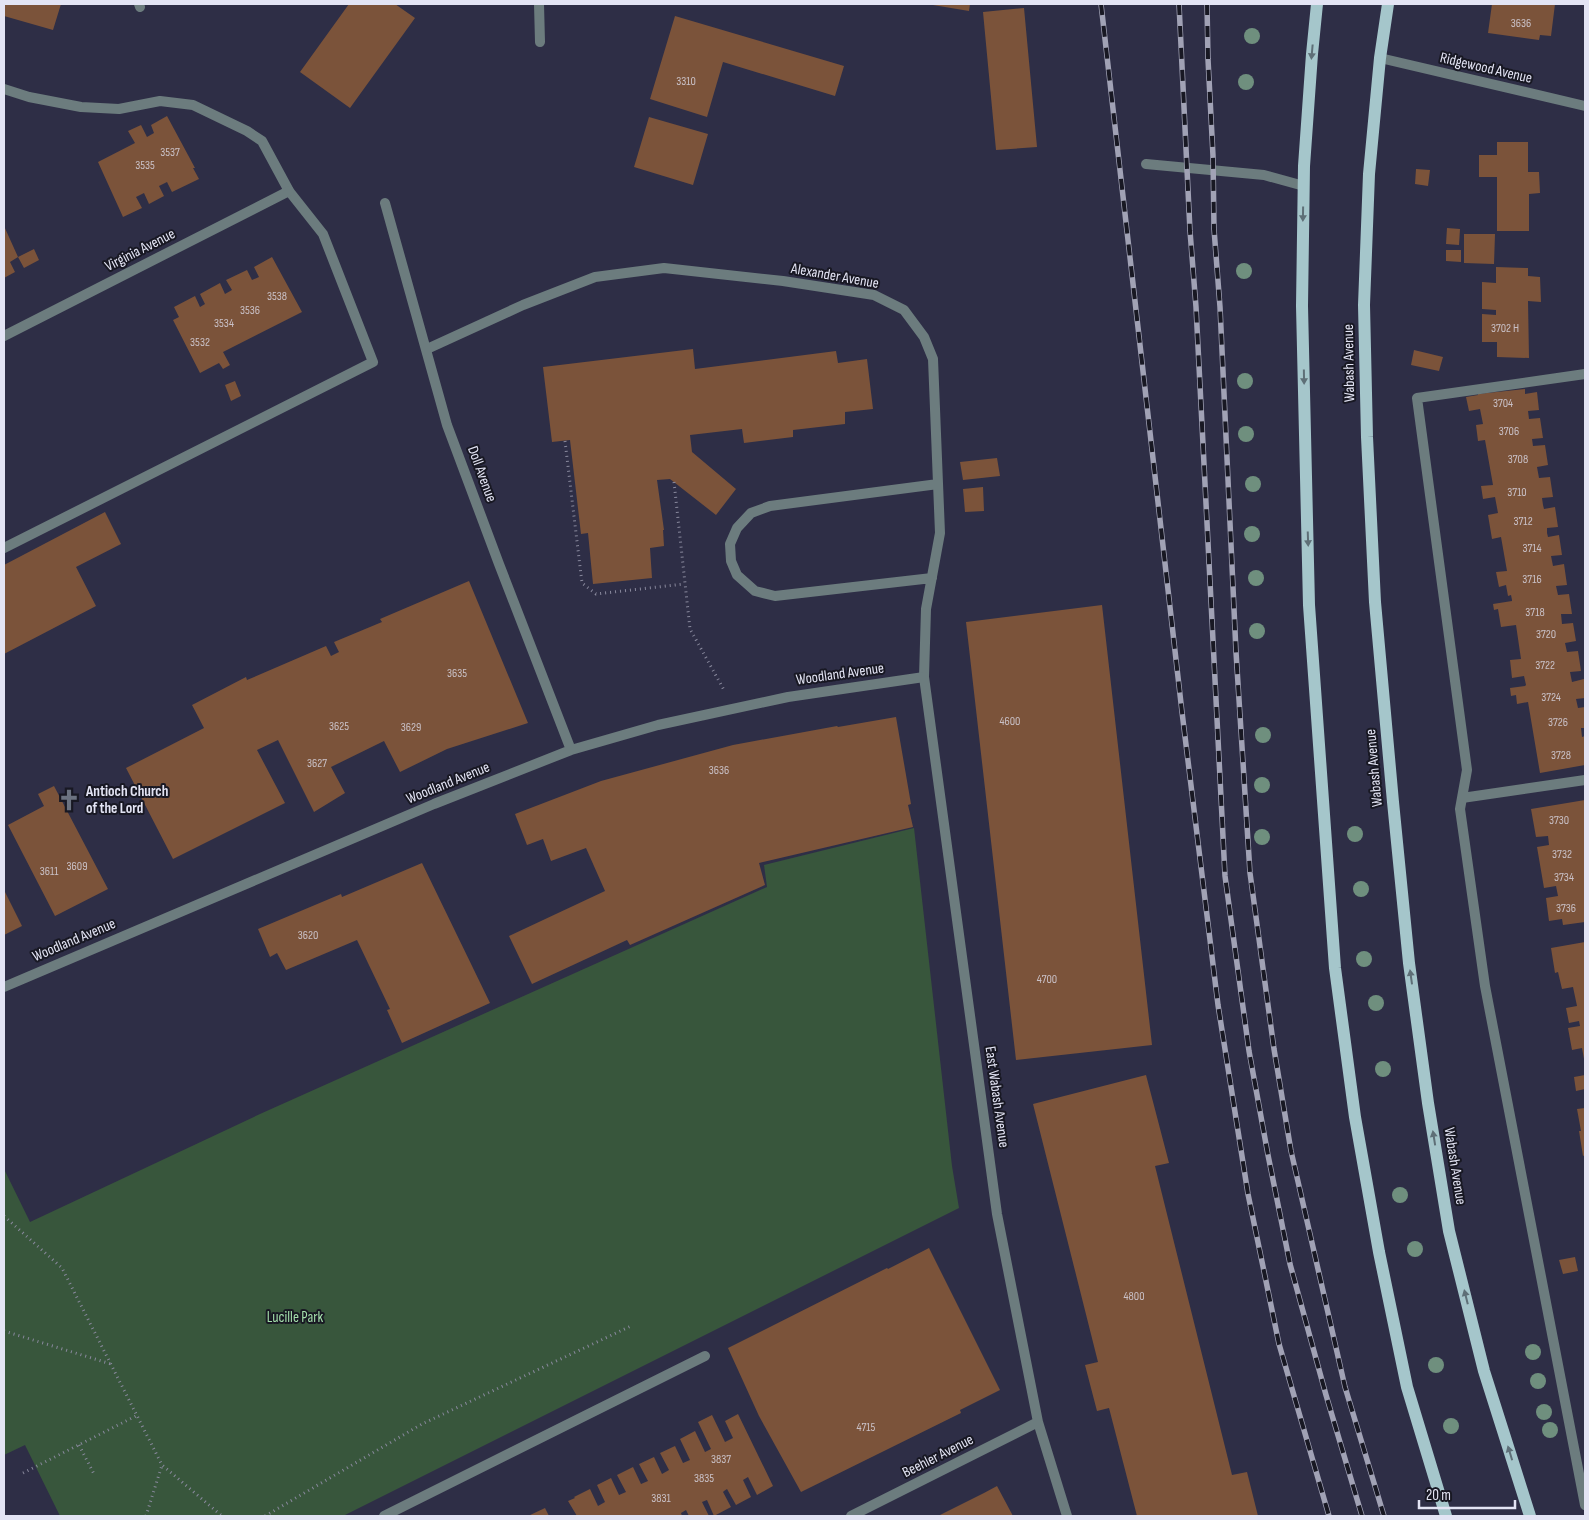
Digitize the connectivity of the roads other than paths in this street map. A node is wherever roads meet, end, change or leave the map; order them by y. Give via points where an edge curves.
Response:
1 (539, 4) edge
2 (1317, 4) edge
3 (1388, 4) edge
4 (540, 42) dead end
5 (1380, 58) junction
6 (4, 89) edge
7 (1585, 106) edge
8 (1146, 164) dead end
9 (1304, 186) junction
10 (289, 191) junction
11 (385, 203) dead end
12 (4, 336) edge
13 (428, 349) junction
14 (1585, 374) edge
15 (938, 484) junction
16 (4, 548) edge
17 (932, 578) junction
18 (924, 677) junction
19 (571, 750) junction
20 (1585, 780) edge
21 (1462, 798) junction
22 (4, 987) edge
23 (705, 1356) dead end
24 (1038, 1422) junction
25 (1585, 1505) edge
26 (384, 1516) edge
27 (851, 1516) edge
28 (1067, 1516) edge
29 (1446, 1516) edge
30 (1530, 1516) edge

1 - 4 street
2 -> 9 main road
3 - 5 main road, Wabash Avenue
5 - 7 street, Ridgewood Avenue
30 -> 5 main road, Wabash Avenue via 1484,1371 1449,1231 1408,954 1375,602 1367,437 1364,305 1369,174
6 - 10 street via 81,107 118,109 160,101 193,105 262,141
8 - 9 street via 1264,175
9 -> 29 main road via 1302,306 1309,605 1335,968 1355,1117 1379,1252 1407,1387
10 - 12 street, Virginia Avenue
10 - 16 street via 323,234 373,362
11 - 13 street, Doll Avenue
13 - 15 street, Alexander Avenue via 596,277 664,268 874,295 904,310 924,337 933,358
13 - 19 street, Doll Avenue via 447,424
14 - 21 street via 1417,398 1468,770
15 - 17 street, Alexander Avenue via 940,533
15 - 17 street via 770,506 751,513 736,528 730,544 731,561 737,575 755,591 775,596
17 - 18 street, Alexander Avenue via 926,609
18 - 19 street, Woodland Avenue via 788,697 658,725
18 - 24 street, East Wabash Avenue via 998,1214
19 - 22 street, Woodland Avenue via 434,804
20 - 21 street
21 - 25 street via 1460,809 1485,986
23 - 26 street
24 - 27 street, Beehler Avenue
24 - 28 street, East Wabash Avenue

